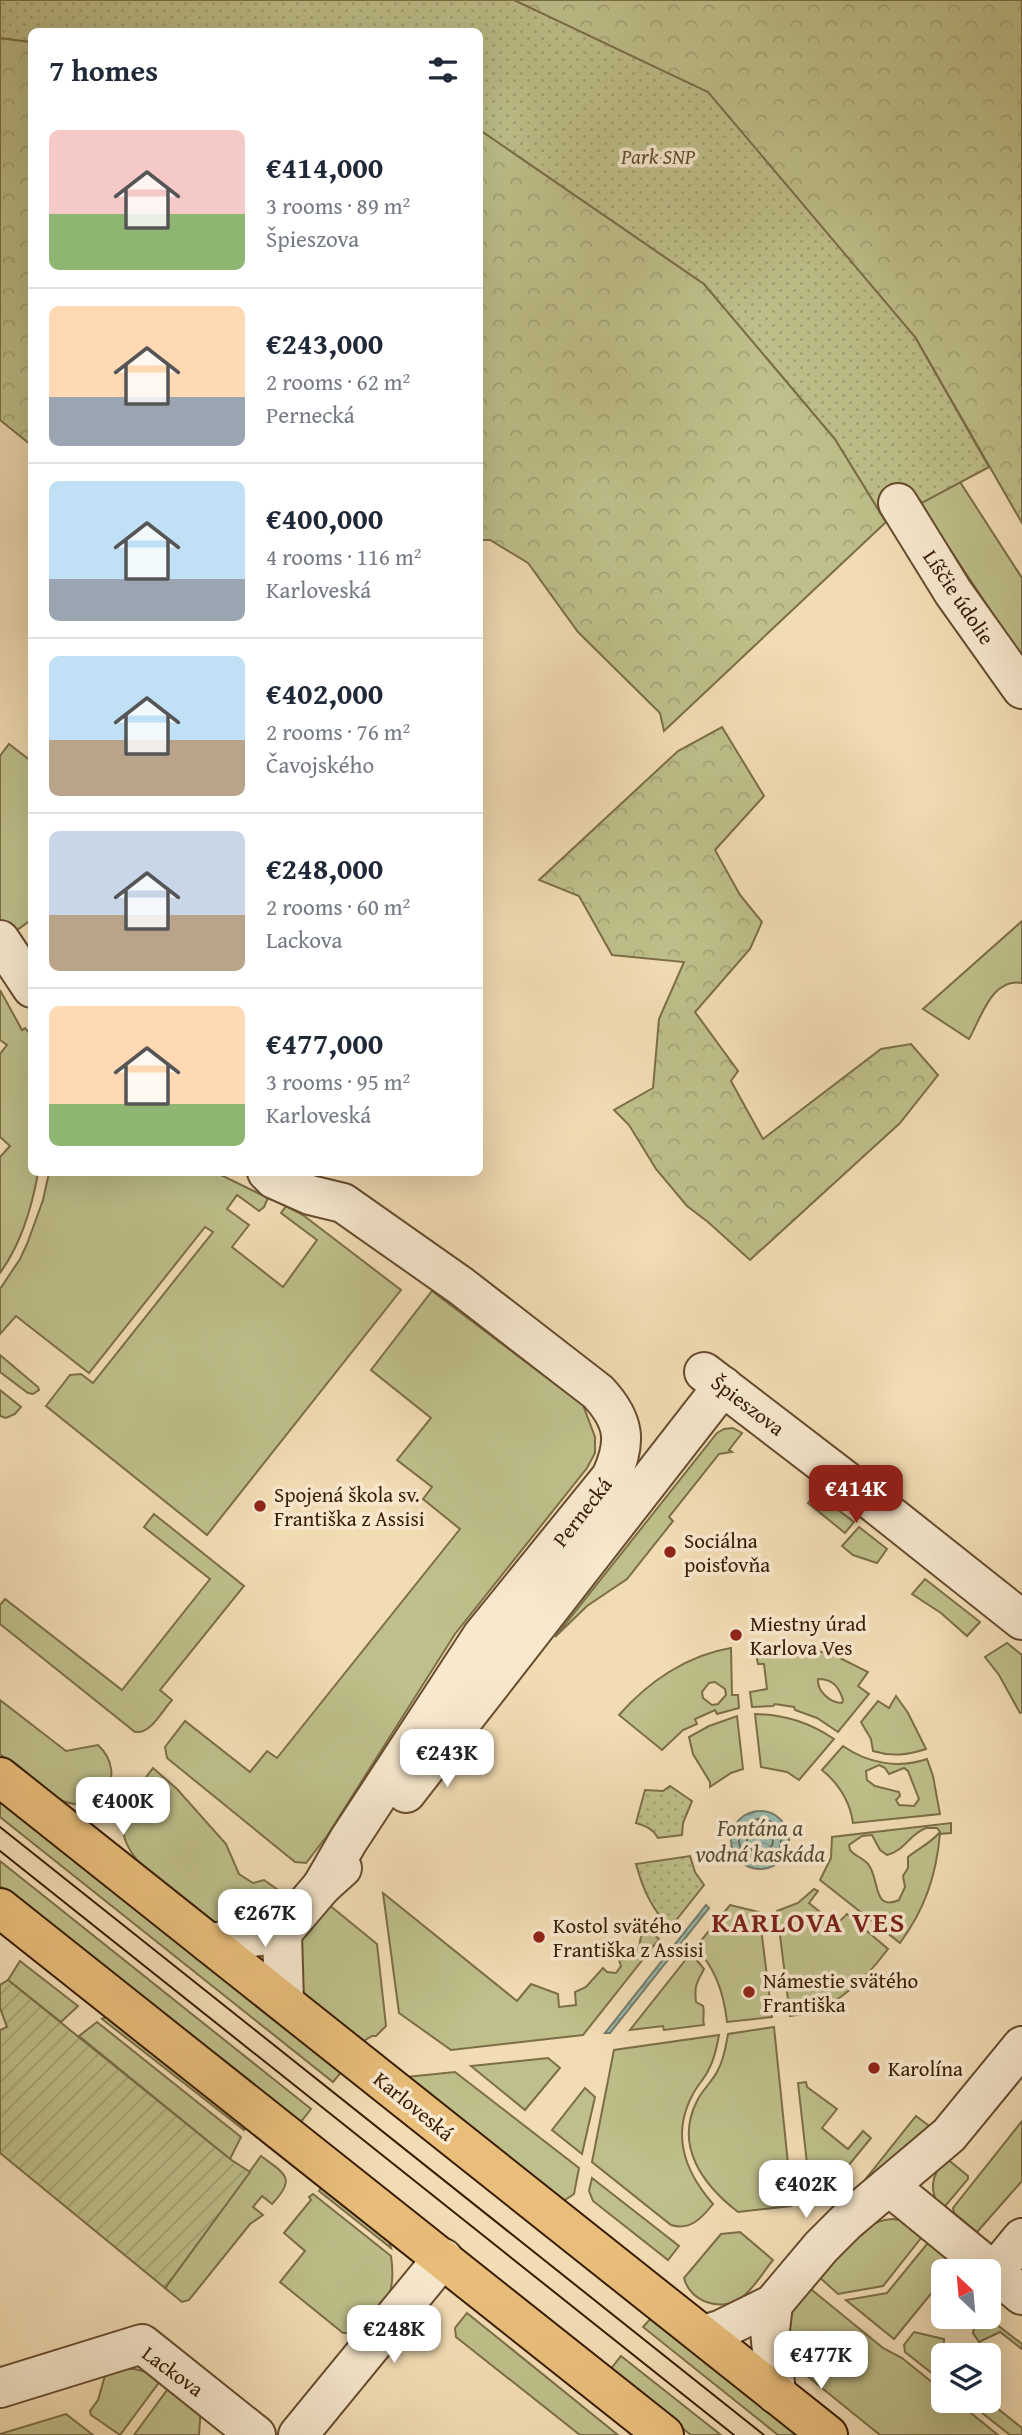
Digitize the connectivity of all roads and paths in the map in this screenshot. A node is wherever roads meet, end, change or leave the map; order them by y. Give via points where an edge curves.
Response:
1 (898, 503) dead end
2 (1022, 689) edge
3 (0, 940) edge
4 (28, 982) edge
5 (271, 1176) edge
6 (714, 1379) joint
7 (1022, 1620) edge
8 (0, 1777) edge
9 (322, 1885) junction
10 (0, 1908) edge
11 (282, 1933) junction
12 (209, 1943) junction
13 (284, 2002) junction
14 (1022, 2046) edge
15 (889, 2186) junction
16 (1022, 2238) edge
17 (443, 2258) junction
18 (1008, 2283) edge
19 (773, 2304) junction
20 (703, 2335) junction
21 (0, 2388) edge
22 (776, 2394) junction
23 (256, 2435) edge
24 (298, 2435) edge
25 (664, 2435) edge
26 (828, 2435) edge

1 - 2 street, Líščie údolie via 953,592
3 - 4 street
5 - 9 street, Pernecká via 310,1195 343,1203 461,1286 598,1392 611,1406 621,1432 621,1455 611,1478 482,1636
6 - 7 street, Špieszova
6 - 9 street, Pernecká via 361,1850
8 - 12 main road, Karloveská
9 - 11 street, Pernecká
10 - 17 main road
11 - 12 street
11 - 13 street
12 - 13 main road, Karloveská
13 - 20 main road, Karloveská
14 - 15 street via 949,2135
15 - 18 street
15 - 19 street via 821,2246
16 - 18 street
17 - 24 street
17 - 25 main road
19 - 20 street
19 - 22 street via 770,2330
20 - 22 main road, Karloveská
21 - 23 street, Lackova via 142,2344
22 - 26 main road, Karloveská

